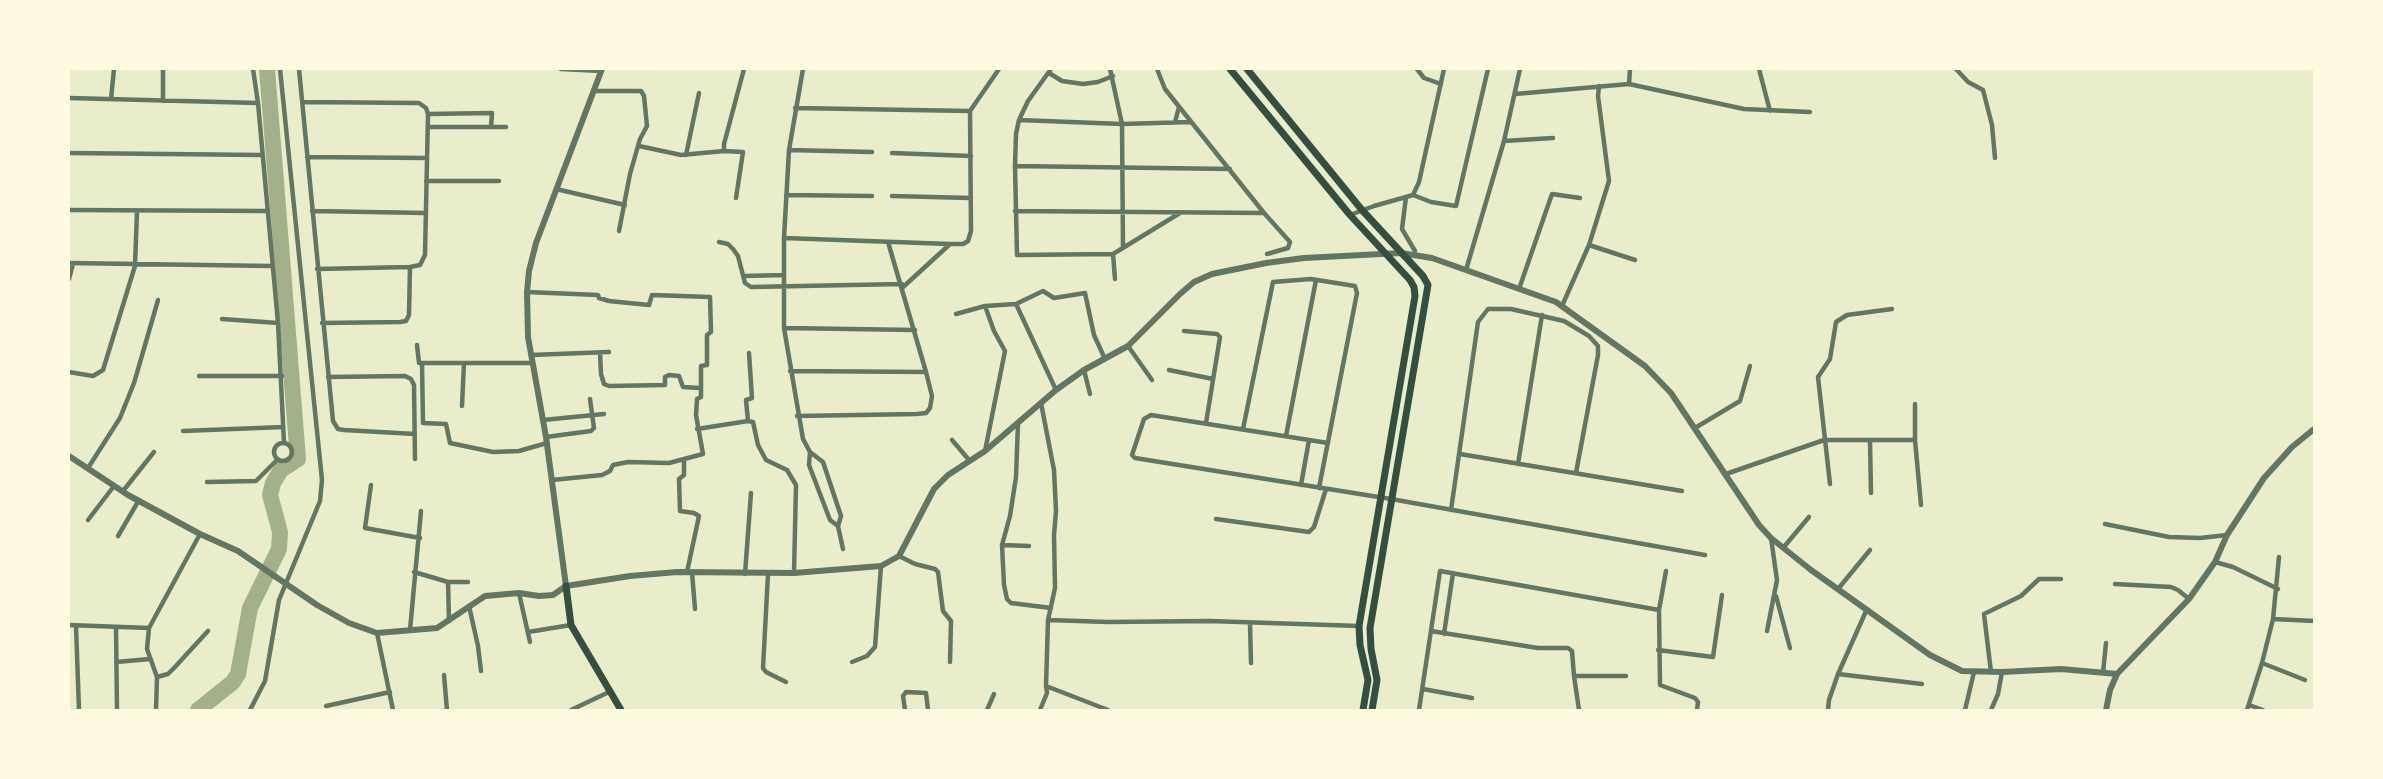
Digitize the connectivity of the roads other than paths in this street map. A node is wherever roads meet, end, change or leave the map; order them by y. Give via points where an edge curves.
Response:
1 (114, 69) edge
2 (163, 69) edge
3 (253, 69) edge
4 (280, 69) edge
5 (299, 69) edge
6 (561, 69) edge
7 (744, 69) edge
8 (803, 69) edge
9 (993, 69) edge
10 (999, 69) edge
11 (1110, 69) edge
12 (1157, 69) edge
13 (1230, 69) edge
14 (1247, 69) edge
15 (1417, 69) edge
16 (1444, 69) edge
17 (1488, 69) edge
18 (1520, 69) edge
19 (1630, 69) edge
20 (1759, 69) edge
21 (1956, 69) edge
22 (601, 70) edge
23 (1050, 71) edge
24 (1113, 76) junction
25 (1441, 84) junction
26 (1629, 84) junction
27 (1599, 86) junction
28 (593, 91) junction
29 (699, 93) dead end
30 (1515, 94) junction
31 (69, 98) edge
32 (111, 99) junction
33 (163, 101) junction
34 (303, 102) junction
35 (258, 103) junction
36 (1179, 107) junction
37 (795, 108) junction
38 (970, 111) junction
39 (1770, 111) junction
40 (1810, 112) dead end
41 (428, 114) junction
42 (1019, 120) junction
43 (1174, 122) junction
44 (1191, 122) junction
45 (1122, 123) junction
46 (428, 127) junction
47 (491, 127) junction
48 (506, 127) dead end
49 (1552, 138) dead end
50 (1504, 141) junction
51 (639, 146) junction
52 (789, 150) junction
53 (724, 151) junction
54 (872, 152) dead end
55 (69, 153) edge
56 (892, 153) dead end
57 (262, 155) junction
58 (686, 155) junction
59 (971, 156) junction
60 (308, 157) junction
61 (427, 158) junction
62 (1995, 158) dead end
63 (1014, 166) junction
64 (1123, 168) junction
65 (1230, 169) junction
66 (426, 181) junction
67 (499, 181) dead end
68 (556, 189) junction
69 (786, 195) junction
70 (1413, 195) junction
71 (872, 196) dead end
72 (892, 196) dead end
73 (1406, 197) junction
74 (736, 198) dead end
75 (971, 198) junction
76 (1580, 198) dead end
77 (625, 205) junction
78 (69, 210) edge
79 (1362, 210) junction
80 (137, 211) junction
81 (1015, 211) junction
82 (267, 212) junction
83 (312, 212) junction
84 (1123, 212) junction
85 (426, 213) junction
86 (1180, 213) junction
87 (1264, 213) junction
88 (1350, 215) junction
89 (619, 231) dead end
90 (784, 238) junction
91 (719, 242) dead end
92 (888, 242) junction
93 (950, 244) junction
94 (1589, 245) junction
95 (1123, 248) junction
96 (1415, 251) dead end
97 (1401, 253) junction
98 (1113, 254) junction
99 (1268, 254) dead end
100 (1387, 254) junction
101 (1635, 260) dead end
102 (71, 263) edge
103 (135, 266) junction
104 (272, 266) junction
105 (410, 267) junction
106 (317, 269) junction
107 (1466, 270) junction
108 (784, 275) junction
109 (744, 276) junction
110 (69, 279) edge
111 (1115, 279) dead end
112 (1316, 280) junction
113 (902, 286) junction
114 (784, 287) junction
115 (1519, 289) junction
116 (527, 292) junction
117 (158, 300) dead end
118 (1016, 304) junction
119 (984, 306) junction
120 (1562, 306) junction
121 (1892, 309) dead end
122 (956, 314) dead end
123 (1542, 315) junction
124 (222, 319) dead end
125 (278, 322) junction
126 (322, 323) junction
127 (784, 328) junction
128 (915, 330) junction
129 (1184, 331) dead end
130 (417, 345) dead end
131 (1128, 346) junction
132 (600, 352) junction
133 (609, 352) dead end
134 (749, 353) dead end
135 (531, 359) junction
136 (1105, 359) junction
137 (422, 363) junction
138 (464, 363) junction
139 (1750, 366) dead end
140 (1084, 370) junction
141 (1169, 370) dead end
142 (790, 371) junction
143 (69, 372) edge
144 (926, 372) junction
145 (199, 376) dead end
146 (282, 376) junction
147 (327, 377) junction
148 (1213, 379) junction
149 (1152, 380) dead end
150 (700, 388) junction
151 (1056, 390) junction
152 (1090, 394) dead end
153 (1398, 394) junction
154 (1410, 395) junction
155 (590, 399) dead end
156 (1041, 403) junction
157 (1915, 404) dead end
158 (462, 406) dead end
159 (592, 414) junction
160 (604, 414) dead end
161 (797, 416) junction
162 (543, 420) junction
163 (748, 421) junction
164 (1018, 423) junction
165 (1206, 423) junction
166 (283, 428) junction
167 (1695, 428) junction
168 (697, 429) junction
169 (1243, 429) junction
170 (2314, 429) edge
171 (183, 430) dead end
172 (415, 434) junction
173 (1286, 436) junction
174 (546, 440) junction
175 (952, 440) dead end
176 (1309, 440) junction
177 (1824, 440) junction
178 (1915, 440) junction
179 (1870, 441) junction
180 (284, 443) junction
181 (1328, 443) junction
182 (985, 451) junction
183 (154, 452) dead end
184 (810, 452) junction
185 (1460, 454) junction
186 (69, 456) edge
187 (278, 459) junction
188 (415, 459) dead end
189 (684, 459) junction
190 (969, 460) junction
191 (1518, 464) junction
192 (88, 468) junction
193 (1576, 473) junction
194 (1726, 474) junction
195 (552, 480) junction
196 (207, 482) dead end
197 (1830, 484) dead end
198 (371, 485) dead end
199 (1300, 485) junction
200 (114, 486) junction
201 (1319, 488) junction
202 (1326, 489) junction
203 (123, 491) junction
204 (1682, 491) dead end
205 (752, 493) dead end
206 (1871, 493) dead end
207 (1380, 497) junction
208 (1391, 499) junction
209 (139, 500) junction
210 (1921, 505) dead end
211 (1451, 510) junction
212 (422, 511) dead end
213 (1809, 517) dead end
214 (1216, 519) dead end
215 (88, 520) dead end
216 (2105, 524) dead end
217 (838, 526) junction
218 (200, 534) junction
219 (2227, 535) junction
220 (118, 536) dead end
221 (420, 538) junction
222 (1771, 538) junction
223 (1002, 545) junction
224 (1029, 546) dead end
225 (843, 549) dead end
226 (1783, 549) junction
227 (1870, 550) dead end
228 (1705, 555) dead end
229 (898, 556) junction
230 (2279, 557) dead end
231 (2215, 562) junction
232 (881, 566) junction
233 (1666, 571) dead end
234 (414, 572) junction
235 (690, 572) junction
236 (794, 573) junction
237 (1453, 573) junction
238 (745, 574) junction
239 (768, 574) junction
240 (2061, 579) dead end
241 (448, 582) junction
242 (468, 582) dead end
243 (2115, 584) dead end
244 (566, 586) junction
245 (1838, 589) junction
246 (2278, 589) junction
247 (519, 593) junction
248 (1776, 593) junction
249 (1722, 595) dead end
250 (2189, 599) junction
251 (469, 606) junction
252 (695, 609) dead end
253 (1051, 609) junction
254 (1867, 609) junction
255 (1659, 610) junction
256 (2273, 619) junction
257 (1048, 620) junction
258 (449, 621) junction
259 (2314, 621) edge
260 (1250, 623) junction
261 (571, 625) junction
262 (69, 626) edge
263 (76, 626) junction
264 (1359, 626) junction
265 (116, 627) junction
266 (149, 628) junction
267 (410, 630) junction
268 (1767, 630) dead end
269 (208, 631) dead end
270 (1431, 631) junction
271 (528, 632) junction
272 (377, 633) junction
273 (1444, 633) junction
274 (530, 642) dead end
275 (2106, 643) dead end
276 (1790, 648) dead end
277 (1658, 650) junction
278 (150, 659) junction
279 (116, 662) junction
280 (852, 662) dead end
281 (950, 662) dead end
282 (1251, 663) dead end
283 (2262, 663) junction
284 (481, 671) dead end
285 (1974, 672) junction
286 (1991, 672) junction
287 (2002, 672) junction
288 (2103, 673) junction
289 (1838, 674) junction
290 (2117, 674) junction
291 (444, 675) dead end
292 (1575, 676) junction
293 (1626, 676) dead end
294 (158, 677) junction
295 (2305, 680) dead end
296 (786, 682) dead end
297 (1922, 684) dead end
298 (1046, 686) junction
299 (1423, 689) junction
300 (390, 692) junction
301 (609, 692) junction
302 (994, 694) dead end
303 (1472, 698) dead end
304 (326, 706) dead end
305 (2248, 708) edge
306 (79, 710) edge
307 (117, 710) edge
308 (156, 710) edge
309 (250, 710) edge
310 (393, 710) edge
311 (447, 710) edge
312 (571, 710) edge
313 (621, 710) edge
314 (905, 710) edge
315 (928, 710) edge
316 (987, 710) edge
317 (1040, 710) edge
318 (1108, 710) edge
319 (1363, 710) edge
320 (1372, 710) edge
321 (1419, 710) edge
322 (1579, 710) edge
323 (1697, 710) edge
324 (1828, 710) edge
325 (1965, 710) edge
326 (1990, 710) edge
327 (2106, 710) edge
328 (2263, 710) edge

1 - 32 street
2 - 33 street
3 - 35 street
4 - 309 street via 322,480 320,501 279,600 265,681
5 - 34 street
6 - 22 street
7 - 53 street
8 - 37 street
9 - 10 street
10 - 38 street
11 - 24 street
12 - 36 street via 1165,89
13 - 88 main road
14 - 79 main road
15 - 25 street via 1424,78
16 - 25 street
17 - 70 street via 1456,207
18 - 30 street
19 - 26 street
20 - 39 street
21 - 62 street via 1983,90
22 - 28 street
23 - 24 street via 1067,82 1083,84
23 - 42 street
24 - 45 street
25 - 70 street
26 - 27 street
26 - 39 street
27 - 30 street
27 - 94 street via 1609,181
28 - 51 street via 644,93 647,126
28 - 68 street
29 - 58 street
30 - 50 street
31 - 32 street
32 - 33 street
33 - 35 street
34 - 41 street via 419,103
34 - 60 street
35 - 57 street
36 - 43 street
36 - 44 street
37 - 38 street
37 - 52 street
38 - 59 street
39 - 40 street
41 - 46 street
41 - 47 street via 492,113
42 - 45 street
42 - 63 street
43 - 44 street
43 - 45 street
44 - 65 street
45 - 64 street
46 - 47 street
46 - 61 street
47 - 48 street
49 - 50 street
50 - 107 street
51 - 58 street
51 - 77 street
52 - 54 street
52 - 69 street
53 - 58 street
53 - 74 street via 744,153
55 - 57 street
56 - 59 street
57 - 82 street
59 - 75 street
60 - 61 street
60 - 83 street
61 - 66 street
63 - 64 street
63 - 81 street
64 - 65 street
64 - 84 street
65 - 87 street
66 - 67 street
66 - 85 street
68 - 77 street
68 - 116 street via 533,256
69 - 71 street
69 - 90 street
70 - 73 street
72 - 75 street
73 - 79 street
73 - 96 street via 1402,229
75 - 93 street via 971,236 963,244
76 - 115 street via 1552,194
77 - 89 street
78 - 80 street
79 - 88 street
79 - 97 main road
80 - 82 street
80 - 103 street
81 - 84 street
81 - 98 street via 1017,255
82 - 104 street
83 - 85 street
83 - 106 street
84 - 86 street
84 - 95 street
85 - 105 street via 425,255 420,264
86 - 87 street
86 - 95 street
87 - 99 street via 1290,242 1288,248
88 - 100 main road
90 - 92 street
90 - 108 street
91 - 109 street via 734,249
92 - 93 street
92 - 113 street
93 - 113 street
94 - 101 street
94 - 120 street
95 - 98 street
97 - 100 street
97 - 107 street via 1432,258
97 - 154 main road via 1428,285
98 - 111 street
100 - 131 street via 1304,258 1212,273 1180,294
100 - 153 main road via 1410,280 1415,296
102 - 103 street
102 - 110 street
103 - 104 street
103 - 143 street via 103,370 97,376
104 - 125 street
105 - 106 street
105 - 126 street via 410,315 406,321
106 - 126 street
107 - 115 street
108 - 109 street
108 - 114 street
109 - 114 street via 751,287
112 - 169 street via 1277,280 1271,285
112 - 173 street
112 - 181 street via 1355,286 1357,293
113 - 114 street
113 - 128 street
114 - 127 street
115 - 120 street
116 - 135 street
116 - 150 street via 598,295 609,301 649,305 652,295 710,297 711,332 706,335 707,364 701,366
117 - 192 street via 120,418
118 - 119 street
118 - 136 street via 1043,291 1054,298 1083,293
118 - 151 street
119 - 122 street
119 - 182 street via 1005,351
120 - 167 street via 1645,366 1671,393
121 - 177 street via 1847,315 1836,322 1830,358 1818,377
123 - 185 street via 1493,308 1478,322
123 - 191 street
123 - 193 street via 1564,321 1589,336 1599,350
124 - 125 street
125 - 146 street
126 - 147 street
127 - 128 street
127 - 142 street
128 - 144 street
129 - 148 street via 1220,337
130 - 137 street via 417,361
131 - 136 street
131 - 149 street
132 - 133 street
132 - 135 street
132 - 150 street via 601,374 604,384 609,386 665,385 669,375 679,376 683,387
134 - 163 street via 752,398 746,400
135 - 138 street
135 - 162 street
136 - 140 street
137 - 138 street
137 - 174 street via 423,423 446,424 450,443 493,452 519,451
138 - 158 street
139 - 167 street via 1739,402
140 - 151 street
140 - 152 street
141 - 148 street
142 - 144 street
142 - 161 street
144 - 161 street via 932,396 926,412
145 - 146 street
146 - 166 street
147 - 172 street via 333,421 338,429
147 - 172 street via 411,379
148 - 165 street
150 - 168 street
151 - 156 street
153 - 154 main road
153 - 207 main road
154 - 208 main road
155 - 159 street
156 - 164 street
156 - 253 street via 1054,470 1055,588
157 - 178 street
159 - 160 street
159 - 162 street
159 - 174 street via 591,432
161 - 184 street
162 - 174 street
163 - 168 street
163 - 236 street via 753,422 766,460 788,470 795,484
164 - 182 street
164 - 223 street via 1016,477
165 - 169 street
165 - 199 street via 1146,416 1132,455
166 - 171 street
166 - 180 street
167 - 194 street
168 - 189 street via 703,454
169 - 173 street
170 - 219 street via 2264,478
172 - 188 street
173 - 176 street
174 - 195 street
175 - 190 street
176 - 181 street
176 - 199 street
177 - 179 street
177 - 194 street
177 - 197 street
178 - 179 street
178 - 210 street
179 - 206 street
180 - 187 street via 275,448
180 - 187 street via 292,448 292,455 284,461
181 - 201 street
182 - 190 street
183 - 203 street
184 - 217 street via 809,465 830,520
184 - 217 street via 823,462 841,516
185 - 191 street
185 - 211 street
186 - 192 street
187 - 196 street via 256,482
189 - 195 street via 669,463 628,462 613,465 602,475
189 - 235 street via 684,476 679,479 680,511 699,516
190 - 229 street via 934,489
191 - 193 street
192 - 200 street
193 - 204 street
194 - 222 street
195 - 244 street
198 - 221 street via 365,528
199 - 201 street
200 - 203 street
200 - 215 street
201 - 202 street
202 - 207 street
202 - 214 street via 1309,532
203 - 209 street
205 - 238 street
207 - 208 street
207 - 264 main road
208 - 211 street
208 - 320 main road via 1370,628 1377,680
209 - 218 street
209 - 220 street
211 - 228 street
212 - 221 street
213 - 226 street
216 - 219 street via 2169,537
217 - 225 street
218 - 266 street
218 - 272 street via 238,551 349,623
219 - 231 street
221 - 234 street
222 - 226 street
222 - 248 street
223 - 224 street
223 - 253 street via 1007,599 1011,603
226 - 245 street
227 - 245 street
229 - 232 street
229 - 281 street via 938,572 943,611 951,621
230 - 246 street
231 - 246 street
231 - 250 street
232 - 236 street
232 - 280 street via 876,647
233 - 255 street
234 - 241 street
234 - 267 street
235 - 238 street
235 - 244 street
235 - 252 street
236 - 239 street
237 - 255 street
237 - 270 street via 1439,572
237 - 273 street
238 - 239 street
239 - 296 street via 763,668
240 - 286 street via 2039,579 2021,596 1984,614
241 - 242 street
241 - 258 street
243 - 250 street via 2170,588
244 - 247 street via 553,594
244 - 261 main road
245 - 254 street
246 - 256 street
247 - 251 street via 485,596
247 - 271 street
248 - 268 street
248 - 276 street
249 - 277 street via 1713,657
250 - 290 street
251 - 258 street
251 - 284 street
253 - 257 street
254 - 285 street via 1930,655
254 - 289 street
255 - 277 street
256 - 259 street
256 - 283 street
257 - 260 street
257 - 298 street
258 - 267 street via 437,628
260 - 264 street
260 - 282 street
261 - 271 street
261 - 301 main road
262 - 263 street
263 - 265 street
263 - 306 street
264 - 319 main road via 1368,680
265 - 266 street
265 - 279 street
266 - 278 street
267 - 272 street
269 - 294 street via 168,674
270 - 273 street
270 - 299 street
271 - 274 street
272 - 300 street
273 - 292 street via 1538,648 1568,648 1572,651
275 - 288 street
277 - 323 street via 1660,685 1695,698
278 - 279 street
278 - 294 street
279 - 307 street
283 - 295 street
283 - 305 street
285 - 286 street
285 - 325 street
286 - 287 street
287 - 288 street via 2061,669
287 - 326 street
288 - 290 street
289 - 297 street
289 - 324 street
290 - 327 street
291 - 311 street
292 - 293 street
292 - 322 street
294 - 308 street
298 - 317 street
298 - 318 street
299 - 303 street
299 - 321 street
300 - 304 street
300 - 310 street
301 - 312 street
301 - 313 main road
302 - 316 street
305 - 328 street
314 - 315 street via 906,693 926,693

